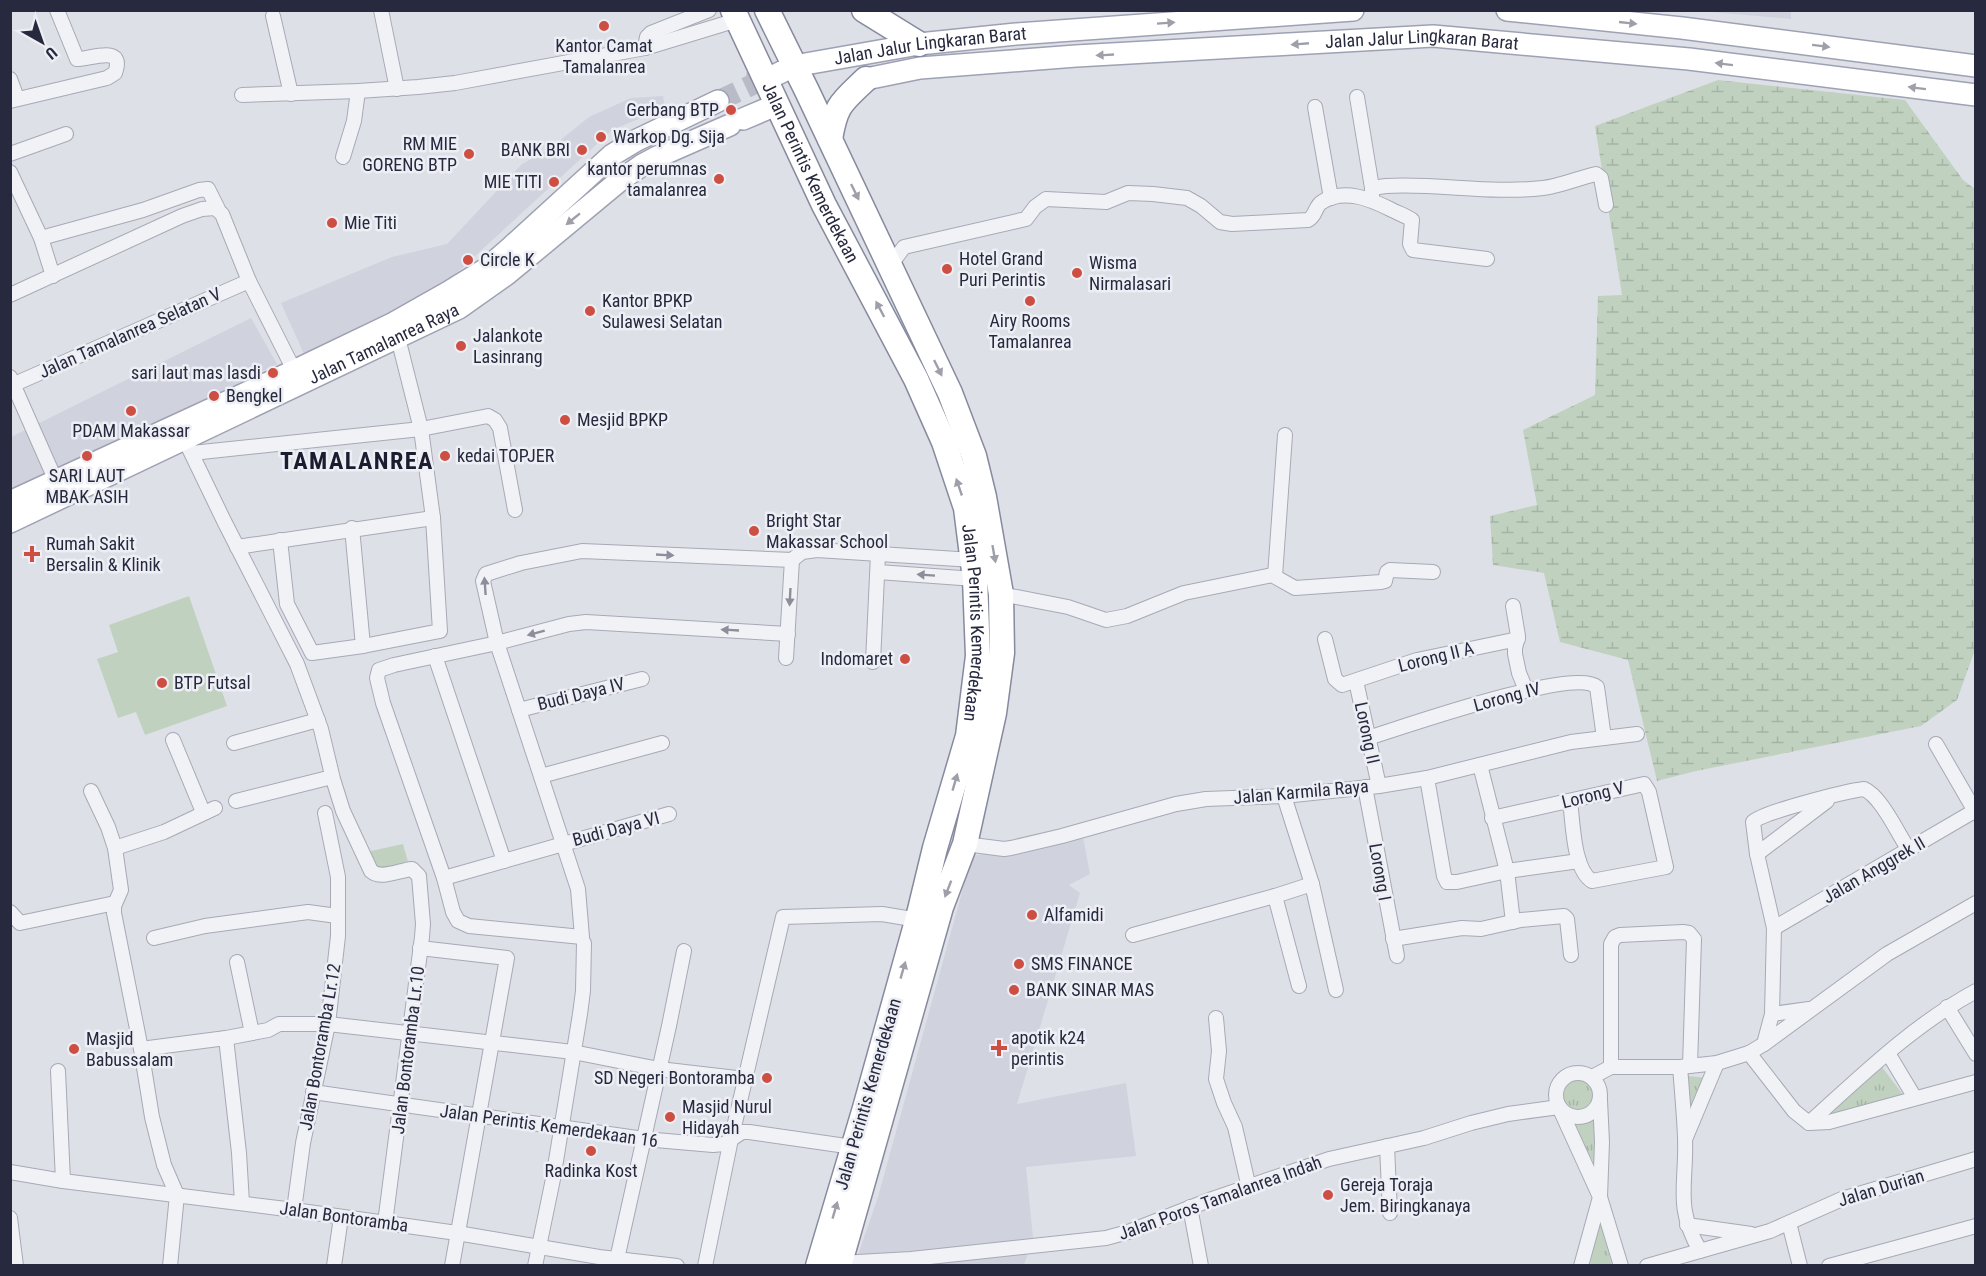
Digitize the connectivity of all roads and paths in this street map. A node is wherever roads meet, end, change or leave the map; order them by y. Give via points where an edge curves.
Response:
1 (57, 10) edge
2 (381, 10) edge
3 (709, 10) edge
4 (767, 10) edge
5 (864, 10) edge
6 (1353, 10) edge
7 (1507, 10) edge
8 (735, 15) edge
9 (273, 16) dead end
10 (920, 44) junction
11 (645, 48) junction
12 (790, 58) junction
13 (1976, 66) edge
14 (762, 73) junction
15 (10, 78) edge
16 (866, 80) joint
17 (397, 89) junction
18 (807, 90) junction
19 (358, 91) junction
20 (291, 94) junction
21 (242, 95) dead end
22 (1976, 95) edge
23 (1357, 97) dead end
24 (14, 100) edge
25 (718, 101) tunnel mouth
26 (776, 105) junction
27 (1315, 107) dead end
28 (66, 134) dead end
29 (830, 139) junction
30 (10, 154) edge
31 (343, 157) dead end
32 (10, 172) edge
33 (1372, 194) junction
34 (1331, 198) junction
35 (1606, 206) dead end
36 (218, 209) junction
37 (40, 238) junction
38 (1487, 259) dead end
39 (889, 267) junction
40 (53, 276) junction
41 (249, 281) junction
42 (10, 295) edge
43 (453, 301) junction
44 (398, 338) junction
45 (298, 378) junction
46 (12, 382) edge
47 (421, 429) junction
48 (1285, 435) dead end
49 (188, 445) junction
50 (60, 488) junction
51 (10, 502) edge
52 (515, 510) dead end
53 (433, 518) junction
54 (10, 522) edge
55 (352, 528) junction
56 (280, 540) junction
57 (237, 547) junction
58 (878, 554) junction
59 (792, 560) junction
60 (974, 569) junction
61 (878, 572) junction
62 (1433, 572) dead end
63 (1275, 576) junction
64 (1001, 594) junction
65 (1513, 606) dead end
66 (788, 634) junction
67 (1325, 639) dead end
68 (1518, 639) junction
69 (497, 643) junction
70 (363, 646) junction
71 (435, 656) junction
72 (786, 658) dead end
73 (873, 662) dead end
74 (642, 679) dead end
75 (1356, 681) junction
76 (1526, 690) junction
77 (519, 710) junction
78 (318, 720) junction
79 (1637, 734) dead end
80 (1368, 738) junction
81 (1604, 738) junction
82 (173, 740) dead end
83 (662, 742) dead end
84 (234, 743) dead end
85 (1936, 744) dead end
86 (1480, 765) junction
87 (541, 776) junction
88 (332, 777) junction
89 (1426, 778) junction
90 (1372, 787) junction
91 (91, 791) dead end
92 (1284, 795) junction
93 (1833, 797) junction
94 (236, 801) dead end
95 (1570, 801) junction
96 (1975, 812) edge
97 (325, 813) dead end
98 (669, 814) dead end
99 (1492, 818) junction
100 (563, 843) junction
101 (965, 844) junction
102 (116, 848) junction
103 (1909, 850) junction
104 (1756, 854) junction
105 (504, 861) junction
106 (1579, 861) junction
107 (1507, 870) junction
108 (444, 878) junction
109 (1312, 884) junction
110 (1275, 896) junction
111 (115, 903) junction
112 (1976, 903) edge
113 (10, 912) edge
114 (337, 916) junction
115 (918, 920) junction
116 (1513, 922) junction
117 (1774, 928) junction
118 (1133, 935) dead end
119 (154, 938) dead end
120 (1393, 939) junction
121 (584, 943) dead end
122 (420, 948) junction
123 (684, 951) dead end
124 (1570, 955) dead end
125 (1397, 956) dead end
126 (237, 962) dead end
127 (1299, 986) dead end
128 (1336, 990) dead end
129 (1976, 991) edge
130 (1947, 1007) junction
131 (1811, 1009) junction
132 (1772, 1014) junction
133 (1216, 1018) dead end
134 (328, 1024) junction
135 (252, 1033) junction
136 (411, 1034) junction
137 (226, 1038) junction
138 (491, 1042) junction
139 (1764, 1044) junction
140 (141, 1048) junction
141 (573, 1052) junction
142 (1749, 1053) junction
143 (1888, 1053) junction
144 (1976, 1054) edge
145 (1717, 1063) junction
146 (1611, 1067) junction
147 (1685, 1067) junction
148 (659, 1068) junction
149 (58, 1071) dead end
150 (1592, 1077) junction
151 (746, 1079) junction
152 (1976, 1082) edge
153 (313, 1092) junction
154 (1915, 1098) junction
155 (1600, 1100) junction
156 (401, 1105) junction
157 (1559, 1107) junction
158 (874, 1110) junction
159 (478, 1117) junction
160 (1809, 1123) junction
161 (561, 1127) junction
162 (733, 1138) junction
163 (644, 1139) junction
164 (1685, 1139) junction
165 (1387, 1146) junction
166 (853, 1147) junction
167 (1976, 1159) edge
168 (10, 1172) edge
169 (63, 1181) junction
170 (1249, 1188) junction
171 (177, 1195) junction
172 (1600, 1197) junction
173 (242, 1203) junction
174 (1190, 1207) junction
175 (294, 1210) junction
176 (1390, 1213) dead end
177 (340, 1217) junction
178 (10, 1218) edge
179 (385, 1223) junction
180 (1789, 1223) junction
181 (1687, 1225) junction
182 (1976, 1226) edge
183 (457, 1233) junction
184 (1757, 1234) junction
185 (539, 1246) junction
186 (1700, 1251) junction
187 (616, 1259) junction
188 (832, 1265) edge
189 (16, 1266) edge
190 (170, 1266) edge
191 (334, 1266) edge
192 (452, 1266) edge
193 (535, 1266) edge
194 (677, 1266) edge
195 (705, 1266) edge
196 (1202, 1266) edge
197 (1581, 1266) edge
198 (1621, 1266) edge
199 (1647, 1266) edge
200 (1800, 1266) edge
201 (1829, 1266) edge

1 - 24 street via 77,59 107,54 114,58 116,71 107,78
2 - 17 street
3 - 11 street via 651,33
4 - 12 highway, Jalan Perintis Kemerdekaan
5 - 10 highway
10 -> 6 main road, Jalan Jalur Lingkaran Barat
7 -> 13 main road, Jalan Jalur Lingkaran Barat
8 - 11 street
8 - 14 highway, Jalan Perintis Kemerdekaan
9 - 20 street
10 - 12 main road, Jalan Jalur Lingkaran Barat
11 - 17 street
12 - 14 highway
12 - 18 highway, Jalan Perintis Kemerdekaan
14 - 26 highway, Jalan Perintis Kemerdekaan
15 - 24 street
22 -> 16 main road, Jalan Jalur Lingkaran Barat via 1689,59 1433,36 942,66
16 - 29 highway via 841,103
17 - 19 street
18 - 26 highway
18 - 29 highway, Jalan Perintis Kemerdekaan
19 - 20 street
19 - 31 street
20 - 21 street
23 - 33 street
25 - 43 main road, Jalan Tamalanrea Raya via 612,155
26 -> 43 main road, Jalan Tamalanrea Raya via 642,165 507,274
60 -> 26 highway, Jalan Perintis Kemerdekaan via 966,508 944,442 916,379
27 - 34 street
28 - 30 street
29 -> 39 highway, Jalan Perintis Kemerdekaan
32 - 37 street
33 - 34 street
33 - 35 street via 1398,186 1531,189 1596,174 1601,178
33 - 38 street via 1412,220 1413,250
34 - 39 street via 1319,203 1313,218 1308,220 1232,224 1220,222 1190,200 1171,196 1128,193 1106,202 1046,199 1026,219 904,247
36 - 37 street via 208,189 199,190
36 - 40 street via 191,212
36 - 41 street
37 - 40 street
39 -> 64 highway, Jalan Perintis Kemerdekaan via 950,393 974,456
40 - 42 street
41 - 45 street
41 - 46 street, Jalan Tamalanrea Selatan V
43 - 44 main road, Jalan Tamalanrea Raya
43 - 45 main road, Jalan Tamalanrea Raya via 394,323
44 - 45 main road, Jalan Tamalanrea Raya
44 - 47 street
45 - 49 main road, Jalan Tamalanrea Raya
45 - 50 main road, Jalan Tamalanrea Raya
46 - 50 street
47 - 49 street
47 - 52 street via 488,416 494,419 500,428
47 - 53 street
48 - 63 street
49 - 50 main road, Jalan Tamalanrea Raya
49 - 57 street
50 - 51 main road, Jalan Tamalanrea Raya
50 - 54 main road, Jalan Tamalanrea Raya
53 - 55 street
53 - 70 street via 440,631
55 - 56 street
55 - 70 street
56 - 57 street
56 - 70 street via 287,604 312,653
57 - 78 street via 297,664
58 - 59 street via 817,550 802,552
58 - 60 street
58 - 61 street
59 -> 66 street
69 -> 59 street via 483,580 494,571 582,551
60 -> 61 street
115 -> 60 highway, Jalan Perintis Kemerdekaan via 968,736 978,656
61 - 73 street
62 - 63 street via 1390,570 1381,582 1295,588
63 - 64 street via 1193,590 1106,620 1068,607
64 - 101 highway, Jalan Perintis Kemerdekaan via 1002,653 994,713
65 - 68 street
66 -> 69 street via 586,622
66 - 72 street
67 - 75 street via 1335,679 1342,685
68 - 75 street, Lorong II A via 1417,660
68 - 76 street via 1515,654
69 - 71 street
69 - 77 street
71 - 105 street
71 - 108 street via 381,669 377,675 383,704
74 - 77 street, Budi Daya IV
75 - 80 street, Lorong II
76 - 80 street, Lorong IV
76 - 81 street, Lorong IV via 1570,683 1597,687
77 - 87 street
78 - 84 street
78 - 88 street
79 - 81 street, Jalan Karmila Raya
80 - 90 street, Lorong II
81 - 86 street, Jalan Karmila Raya via 1547,747
82 - 102 street via 209,810
83 - 87 street
85 - 96 street
86 - 89 street, Jalan Karmila Raya
86 - 99 street
87 - 100 street
88 - 94 street
88 - 122 street, Jalan Bontoramba Lr.10 via 371,871 381,875 412,869 419,876 423,924
89 - 90 street, Jalan Karmila Raya
89 - 107 street via 1448,882
90 - 92 street, Jalan Karmila Raya
90 - 120 street, Lorong I
91 - 102 street
92 - 101 street, Jalan Karmila Raya via 1176,804 1011,848
92 - 109 street
93 - 103 street via 1861,789 1870,792
93 - 104 street
93 - 104 street via 1757,818 1753,825
95 - 99 street, Lorong V
95 - 106 street
95 - 106 street, Lorong V via 1644,784 1666,867 1592,881
96 - 103 street, Jalan Anggrek II
97 - 114 street, Jalan Bontoramba Lr.12 via 338,877
98 - 100 street, Budi Daya VI
99 - 107 street
100 - 105 street, Budi Daya VI
100 - 108 street via 578,889 582,937 463,924 453,912
101 -> 158 highway, Jalan Perintis Kemerdekaan via 941,907 906,1035
102 - 111 street via 121,890
103 - 117 street, Jalan Anggrek II
104 - 117 street
105 - 108 street, Budi Daya VI
106 - 107 street
107 - 116 street
109 - 110 street
109 - 128 street
110 - 118 street
110 - 127 street
111 - 113 street via 20,923
111 - 140 street
112 - 131 street via 1887,954
114 - 119 street via 308,912
114 - 134 street, Jalan Bontoramba Lr.12
115 - 151 street via 882,914 783,917
158 -> 115 highway, Jalan Perintis Kemerdekaan
116 - 120 street
116 - 124 street via 1565,916
117 - 132 street
120 - 125 street, Lorong I
121 - 141 street via 583,991
122 - 136 street, Jalan Bontoramba Lr.10
122 - 138 street via 507,958
123 - 148 street
126 - 135 street
129 - 130 street
130 - 143 street
130 - 144 street
131 - 132 street
131 - 139 street
132 - 139 street
133 - 170 street via 1216,1079 1235,1127
134 - 135 street via 279,1024
134 - 136 street
134 - 153 street, Jalan Bontoramba Lr.12
135 - 137 street
136 - 138 street
136 - 156 street, Jalan Bontoramba Lr.10
137 - 140 street
137 - 173 street
138 - 141 street
138 - 159 street
139 - 142 street
140 - 171 street via 161,1154
141 - 148 street
141 - 161 street
142 - 145 street
142 - 160 street via 1794,1111
143 - 154 street
143 - 160 street
145 - 147 street
145 - 164 street
146 - 147 street
146 - 147 street via 1611,944 1620,935 1683,932 1693,937 1694,954
146 - 150 street
147 - 164 street
148 - 151 street
148 - 163 street
149 - 169 street
150 - 155 street via 1598,1084
150 - 157 street via 1577,1073 1563,1079 1556,1092
151 - 162 street
152 - 154 street
153 - 156 street, Jalan Perintis Kemerdekaan 16
153 - 175 street, Jalan Bontoramba Lr.12
154 - 160 street via 1828,1122
155 - 157 street via 1594,1111 1584,1117 1570,1117
155 - 172 street
156 - 159 street, Jalan Perintis Kemerdekaan 16
156 - 179 street, Jalan Bontoramba Lr.10
157 - 165 street, Jalan Poros Tamalanrea Indah via 1508,1114
157 - 172 street
158 - 166 highway, Jalan Perintis Kemerdekaan
158 - 188 highway, Jalan Perintis Kemerdekaan
159 - 161 street, Jalan Perintis Kemerdekaan 16
159 - 183 street
161 - 163 street, Jalan Perintis Kemerdekaan 16
161 - 185 street
162 - 163 street, Jalan Perintis Kemerdekaan 16 via 713,1145
162 - 166 street, Jalan Perintis Kemerdekaan 16 via 749,1132
162 - 195 street
163 - 187 street
164 - 181 street via 1682,1205
165 - 170 street, Jalan Poros Tamalanrea Indah via 1314,1164
165 - 176 street
188 -> 166 highway, Jalan Perintis Kemerdekaan
167 - 180 street, Jalan Durian via 1842,1199
168 - 169 street, Jalan Bontoramba
169 - 171 street, Jalan Bontoramba
170 - 174 street, Jalan Poros Tamalanrea Indah
171 - 173 street, Jalan Bontoramba
171 - 190 street
172 - 197 street
172 - 198 street
173 - 175 street, Jalan Bontoramba
174 - 188 street, Jalan Poros Tamalanrea Indah via 1106,1238
174 - 196 street
175 - 177 street, Jalan Bontoramba
177 - 179 street, Jalan Bontoramba
177 - 191 street
178 - 189 street
179 - 183 street, Jalan Bontoramba
180 - 184 street, Jalan Durian
180 - 200 street
181 - 184 street
181 - 186 street
182 - 201 street
183 - 185 street, Jalan Bontoramba
183 - 192 street
184 - 186 street, Jalan Durian
185 - 187 street, Jalan Bontoramba
185 - 193 street
186 - 199 street, Jalan Durian
187 - 194 street, Jalan Bontoramba

